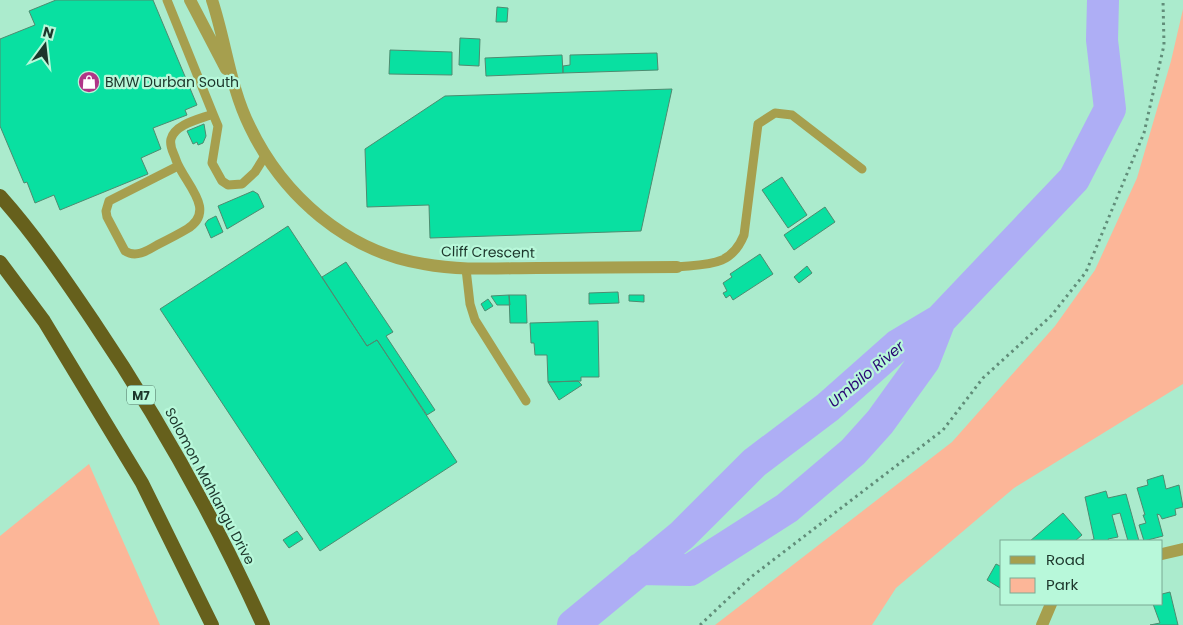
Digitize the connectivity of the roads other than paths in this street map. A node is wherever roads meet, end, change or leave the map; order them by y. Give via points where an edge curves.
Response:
1 (166, 0) edge
2 (190, 0) edge
3 (212, 0) edge
4 (234, 85) junction
5 (213, 114) junction
6 (265, 156) junction
7 (178, 166) junction
8 (862, 169) dead end
9 (2, 198) edge
10 (0, 262) edge
11 (677, 267) joint
12 (466, 269) junction
13 (4, 270) edge
14 (526, 401) dead end
15 (1183, 549) edge
16 (1163, 554) edge
17 (1051, 605) edge
18 (212, 625) edge
19 (263, 625) edge
20 (1042, 625) edge

1 - 5 lane
2 - 4 street, Cliff Crescent
3 - 4 street, Cliff Crescent
4 - 6 street, Cliff Crescent
5 - 6 lane via 218,126 212,163 222,181 228,185 242,184
5 - 7 lane via 187,124 172,135 170,148
6 - 12 street, Cliff Crescent via 307,206 356,242 402,260
7 - 7 lane via 201,204 200,217 188,229 147,251 128,254 107,217 107,205 112,199
8 - 11 lane via 792,115 775,113 758,124 744,235 738,249 721,262
9 - 19 highway, Solomon Mahlangu Drive / M7 via 67,282 162,428
10 - 13 highway
11 - 12 street, Cliff Crescent
12 - 14 lane via 470,304 476,320
13 - 18 highway via 44,322 142,483
15 - 16 street
17 - 20 street

